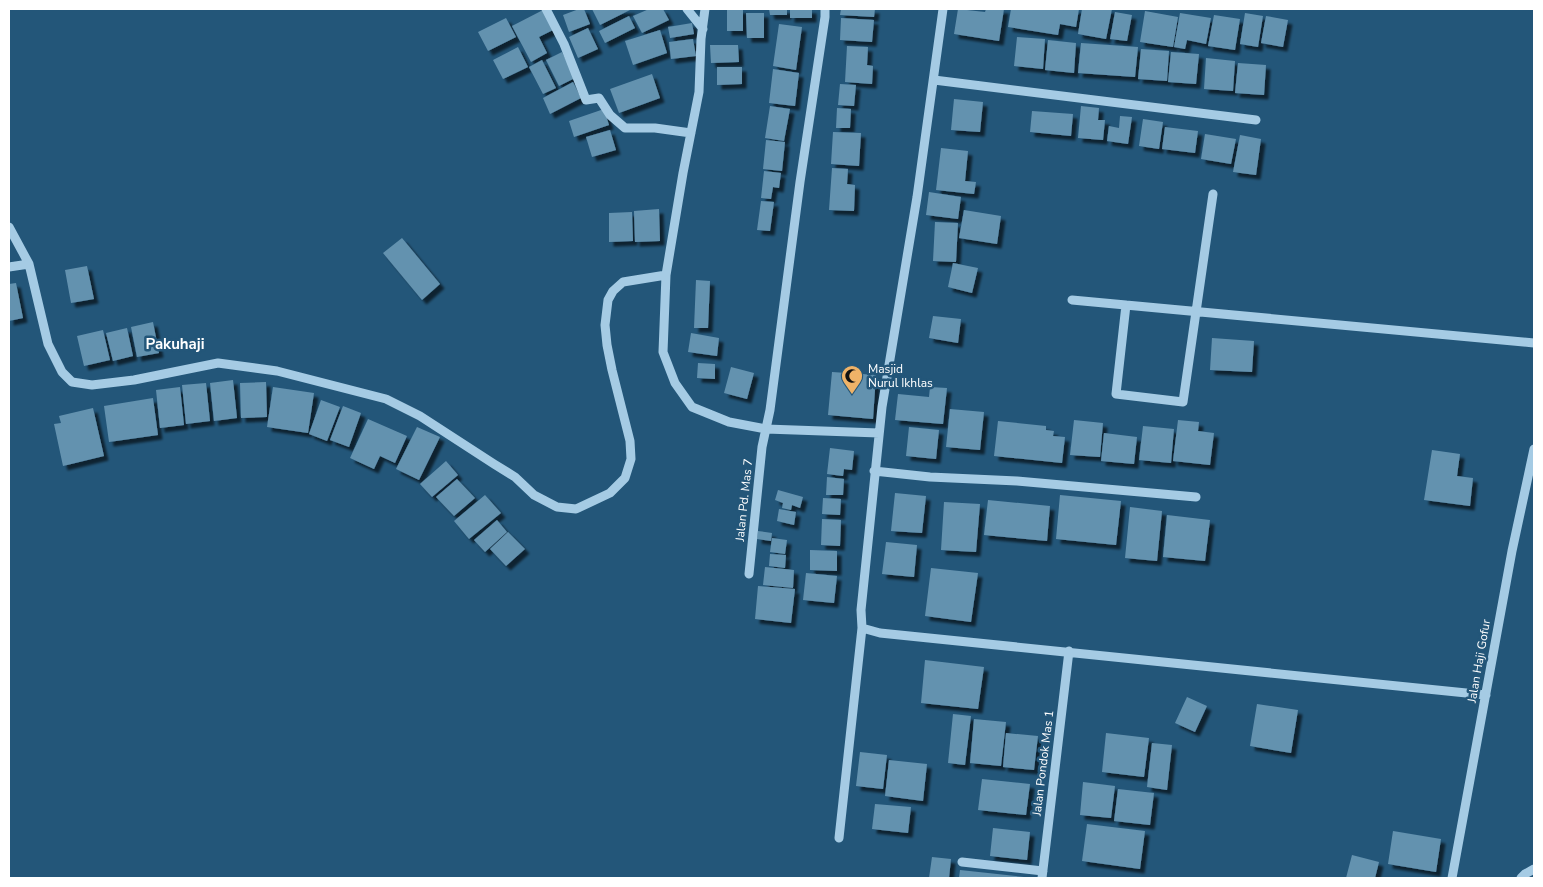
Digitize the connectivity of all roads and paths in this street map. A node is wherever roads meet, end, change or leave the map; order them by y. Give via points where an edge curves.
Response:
1 (546, 9) edge
2 (686, 9) edge
3 (705, 9) edge
4 (825, 9) edge
5 (943, 9) edge
6 (703, 29) junction
7 (934, 80) junction
8 (1256, 120) dead end
9 (691, 133) junction
10 (1213, 194) dead end
11 (9, 226) edge
12 (29, 264) junction
13 (9, 267) edge
14 (666, 275) junction
15 (1072, 300) dead end
16 (1126, 305) junction
17 (1196, 312) junction
18 (1534, 343) edge
19 (766, 429) junction
20 (879, 433) junction
21 (1534, 449) edge
22 (874, 471) junction
23 (1196, 497) dead end
24 (749, 574) dead end
25 (862, 628) junction
26 (1069, 651) junction
27 (1486, 695) junction
28 (839, 838) dead end
29 (962, 862) dead end
30 (1534, 869) edge
31 (1042, 875) edge
32 (1452, 878) edge
33 (1521, 878) edge

1 - 9 street via 586,100 599,98 610,116 625,128
2 - 6 street
3 - 6 street
4 - 19 street, Jalan Pd. Mas 7
5 - 7 street
6 - 9 street via 699,92
7 - 8 street
7 - 20 street
9 - 14 street
10 - 17 street
11 - 12 street
12 - 13 street
12 - 14 street via 48,344 62,372 72,382 92,385 134,380 218,363 286,373 386,399 420,416 515,477 534,495 557,507 576,509 610,493 624,478 631,459 630,441 607,345 608,300 623,282
14 - 19 street via 663,352 675,383 692,407 729,422
15 - 16 street
16 - 17 street
16 - 17 street via 1116,394 1183,402
17 - 18 street
19 - 20 street
19 - 24 street, Jalan Pd. Mas 7
20 - 22 street
21 - 27 street, Jalan Haji Gofur
22 - 23 street
22 - 25 street
25 - 26 street via 880,633
25 - 28 street
26 - 27 street
26 - 31 street, Jalan Pondok Mas 1
27 - 32 street, Jalan Haji Gofur
29 - 31 street
30 - 33 street

